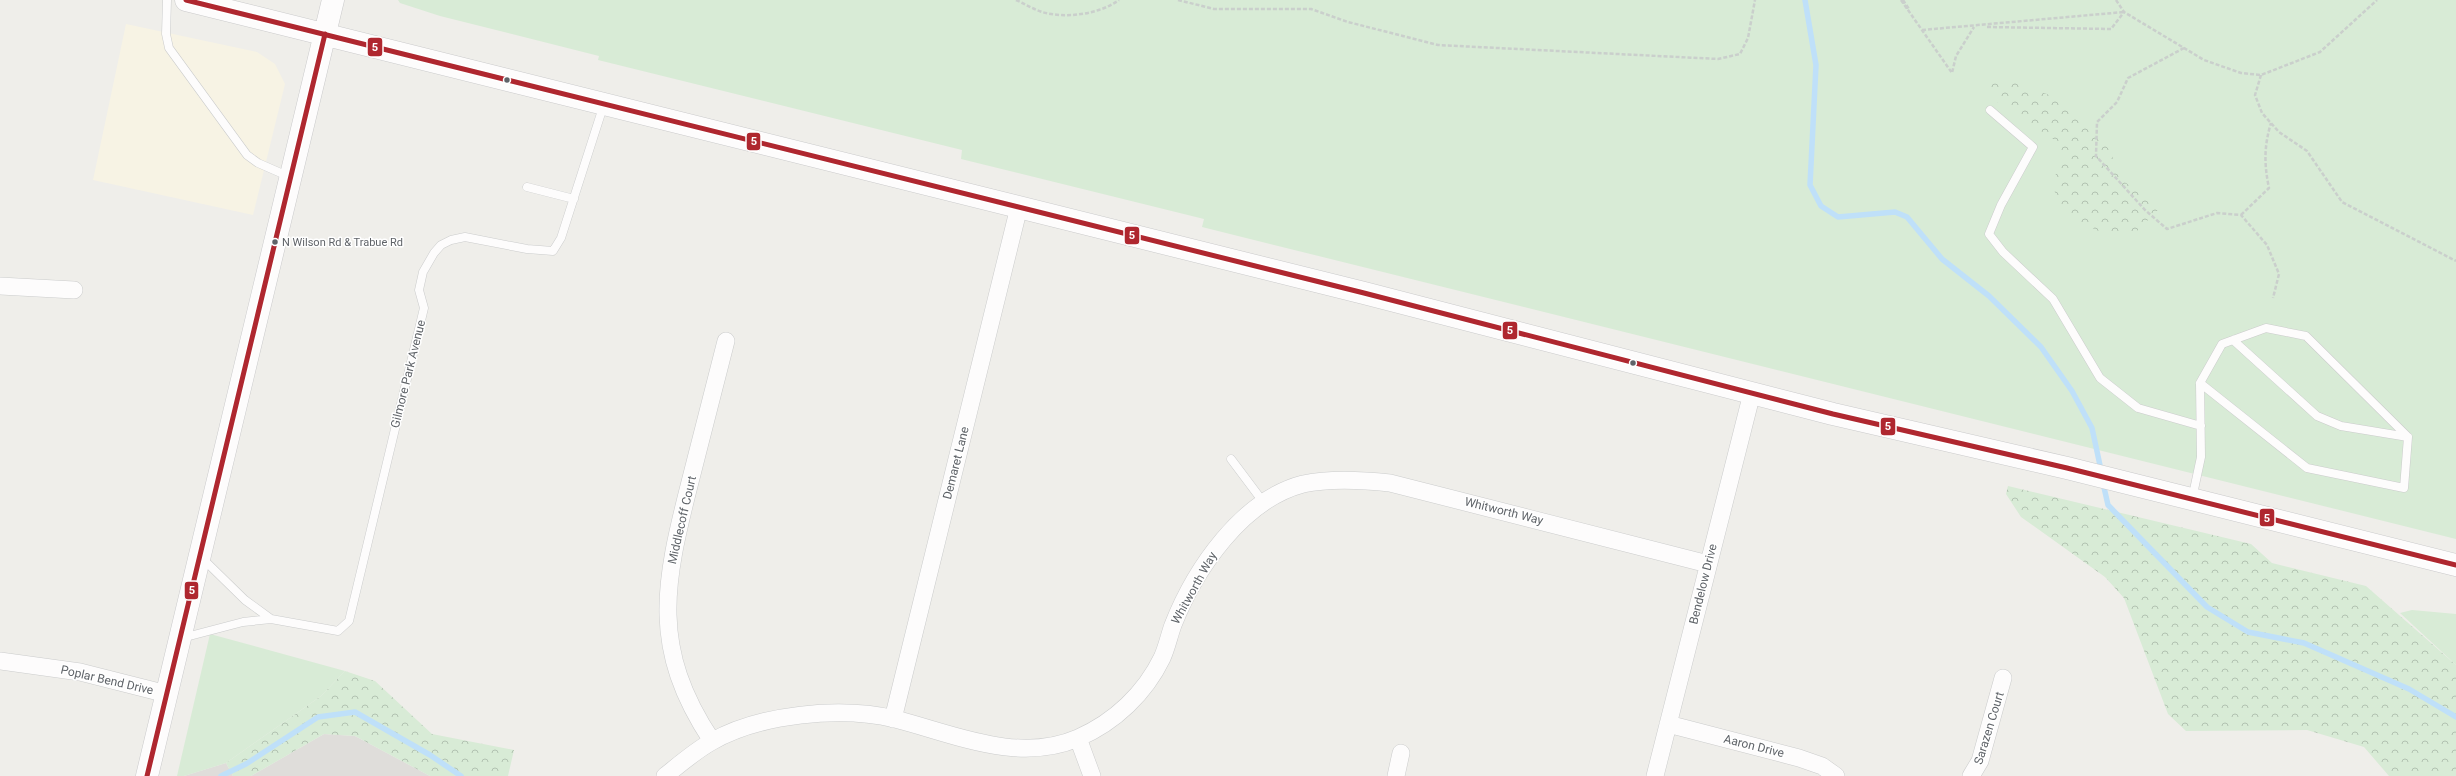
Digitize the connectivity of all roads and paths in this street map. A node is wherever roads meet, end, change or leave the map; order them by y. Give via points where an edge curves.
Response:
1 (167, 0) edge
2 (186, 0) edge
3 (332, 0) edge
4 (1016, 0) edge
5 (1119, 0) edge
6 (1178, 0) edge
7 (1756, 0) edge
8 (1902, 0) edge
9 (2116, 0) edge
10 (2377, 0) edge
11 (2124, 12) junction
12 (1974, 27) junction
13 (1922, 30) junction
14 (325, 34) junction
15 (2184, 48) junction
16 (2261, 75) junction
17 (604, 104) junction
18 (1990, 110) dead end
19 (2271, 123) junction
20 (290, 178) junction
21 (526, 187) dead end
22 (574, 199) junction
23 (1019, 207) junction
24 (2241, 215) junction
25 (2456, 261) edge
26 (0, 286) edge
27 (74, 290) dead end
28 (2273, 298) dead end
29 (2233, 340) junction
30 (726, 341) dead end
31 (2200, 383) junction
32 (1752, 393) junction
33 (2201, 426) junction
34 (2408, 437) junction
35 (1231, 459) dead end
36 (2191, 500) junction
37 (1264, 503) junction
38 (201, 557) junction
39 (1708, 564) junction
40 (2456, 565) edge
41 (271, 619) junction
42 (182, 638) junction
43 (0, 661) edge
44 (2003, 678) dead end
45 (166, 694) junction
46 (893, 719) junction
47 (1668, 724) junction
48 (1078, 738) junction
49 (712, 741) junction
50 (1400, 753) dead end
51 (147, 776) edge
52 (666, 776) edge
53 (1092, 776) edge
54 (1396, 776) edge
55 (1655, 776) edge
56 (1836, 776) edge
57 (1971, 776) edge

1 - 20 lane via 166,34 169,48 247,155
2 - 14 main road
3 - 14 main road
4 - 5 path via 1043,12 1082,15 1108,8
6 - 7 path via 1214,9 1311,9 1348,22 1438,44 1718,59 1740,54 1748,38
8 - 13 path
9 - 11 path
10 - 16 path via 2320,52
11 - 12 path
11 - 12 path via 2111,29
11 - 15 path
12 - 13 path
12 - 13 path via 1956,56 1952,73
14 - 17 main road
14 - 20 main road
15 - 16 path via 2204,60 2241,73
15 - 24 path via 2128,78 2117,102 2097,122 2096,156 2145,210 2166,229 2217,213
16 - 19 path via 2255,95 2262,113
17 - 22 lane, Gilmore Park Avenue
17 - 23 main road
18 - 33 lane via 2033,147 2001,204 1989,234 2003,252 2053,299 2100,378 2138,408
19 - 24 path via 2264,163 2269,188
19 - 25 path via 2279,132 2307,151 2342,202
20 - 38 main road
21 - 22 lane
22 - 41 lane, Gilmore Park Avenue via 561,238 553,251 527,249 465,237 441,245 428,262 420,280 419,290 424,308 349,621 338,631
23 - 32 main road
23 - 46 street, Demaret Lane
24 - 28 path via 2267,245 2278,274
26 - 27 street
29 - 31 lane via 2222,344
29 - 34 lane via 2317,416 2341,426
29 - 34 lane via 2266,328 2306,336
30 - 49 street, Middlecoff Court via 672,554 668,594 669,638 678,678 695,716
31 - 33 lane
31 - 34 lane via 2306,468 2404,488
32 - 36 main road
32 - 39 street, Bendelow Drive
33 - 36 lane via 2201,457
35 - 37 lane
36 - 40 main road
37 - 39 street, Whitworth Way via 1302,485 1362,480 1390,483
37 - 48 street, Whitworth Way via 1235,526 1206,561 1174,624 1164,656 1152,678 1136,698 1116,715
38 - 41 lane, Gilmore Park Avenue via 245,600
38 - 42 main road
39 - 47 street, Bendelow Drive
41 - 42 lane, Gilmore Park Avenue via 243,622
42 - 45 main road
43 - 45 street, Poplar Bend Drive via 80,672
44 - 57 street, Sarazen Court via 1980,762
45 - 51 main road
46 - 48 street, Whitworth Way via 991,746 1046,746
46 - 49 street, Whitworth Way via 836,713 801,716 771,720
47 - 55 street, Bendelow Drive
47 - 56 street, Aaron Drive via 1800,758 1822,766
48 - 53 street
49 - 52 street, Whitworth Way
50 - 54 street

